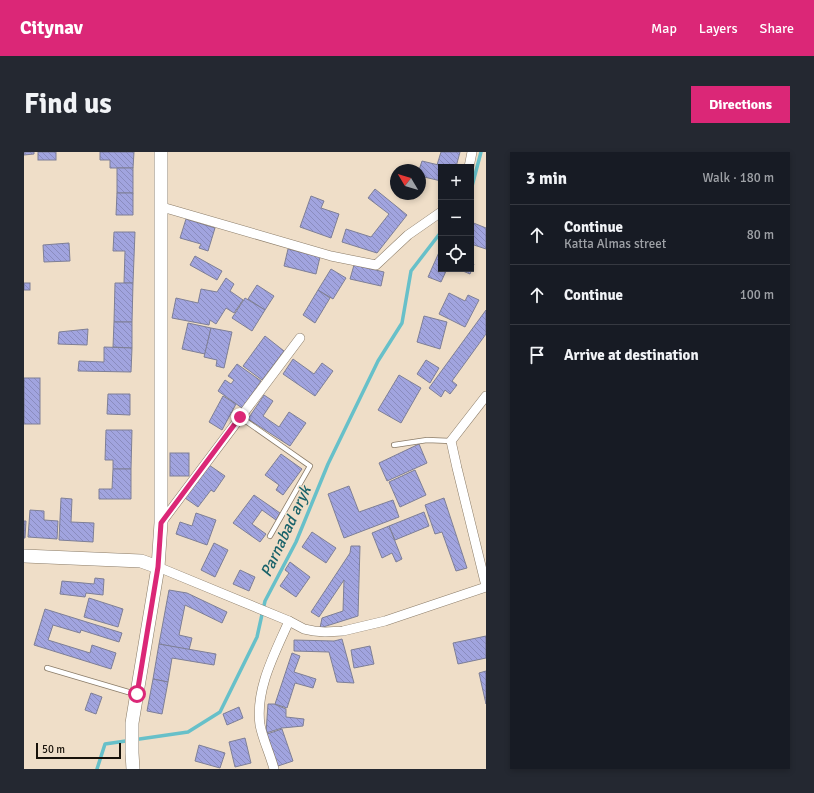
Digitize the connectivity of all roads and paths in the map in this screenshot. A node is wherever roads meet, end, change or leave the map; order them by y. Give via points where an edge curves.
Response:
1 (161, 152) edge
2 (472, 152) edge
3 (470, 164) edge
4 (162, 207) junction
5 (438, 214) edge
6 (300, 338) dead end
7 (486, 396) edge
8 (240, 417) junction
9 (451, 441) junction
10 (394, 445) dead end
11 (161, 523) junction
12 (270, 536) dead end
13 (24, 556) edge
14 (158, 567) junction
15 (486, 586) edge
16 (289, 622) junction
17 (47, 668) dead end
18 (137, 694) junction
19 (133, 769) edge
20 (274, 769) edge

1 - 4 street
2 - 3 street
4 - 5 street via 331,256 376,265 408,235
4 - 11 street
6 - 8 street
7 - 9 street
8 - 11 street
8 - 12 lane via 310,466
9 - 10 lane via 427,440
9 - 15 street
11 - 14 street
13 - 14 street via 142,561
14 - 16 street
14 - 18 street
15 - 16 street via 385,621 343,631 314,631
16 - 20 street via 266,671 260,711 260,725
17 - 18 lane
18 - 19 street via 132,723

